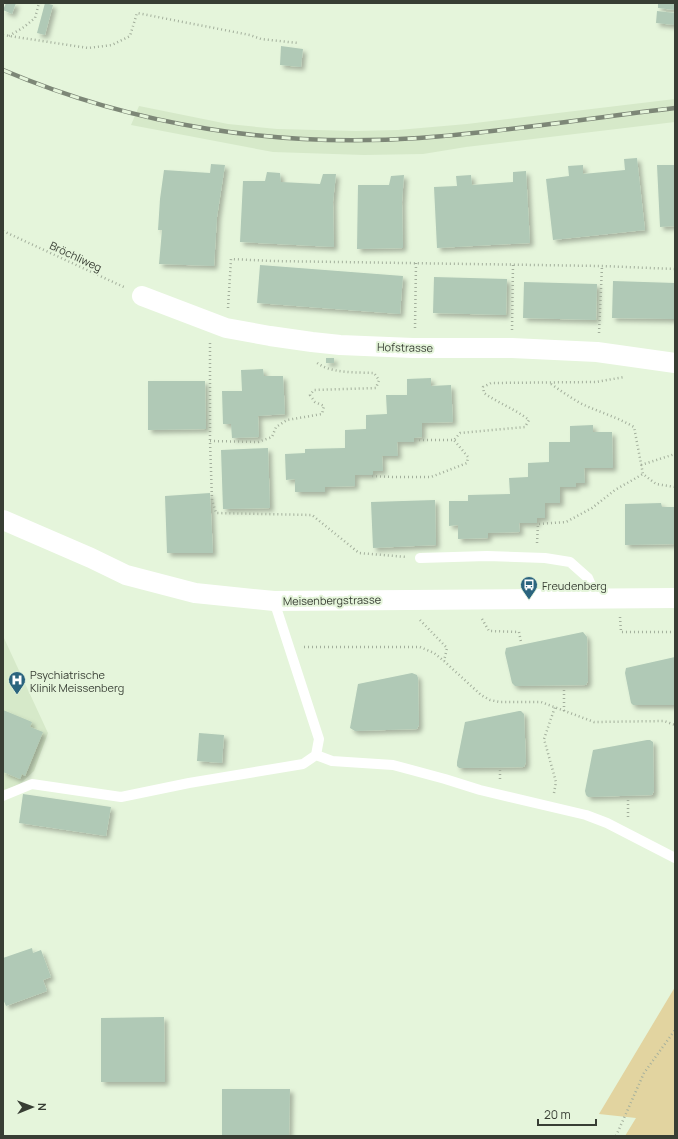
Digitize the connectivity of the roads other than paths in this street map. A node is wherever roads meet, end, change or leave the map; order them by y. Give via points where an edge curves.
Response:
1 (142, 296) road end
2 (675, 362) edge
3 (3, 520) edge
4 (420, 558) road end
5 (675, 598) edge
6 (597, 599) junction
7 (274, 600) junction
8 (316, 755) junction
9 (3, 796) edge
10 (675, 858) edge

1 - 2 street, Hofstrasse via 226,328 312,342 413,348 512,348 597,352
3 - 7 street, Meisenbergstrasse via 126,575 195,593
4 - 6 lane via 501,556 570,562 588,578
5 - 6 street, Meisenbergstrasse
6 - 7 street, Meisenbergstrasse
7 - 8 lane via 319,740
8 - 9 lane via 303,764 121,797 32,784
8 - 10 lane via 332,761 393,765 480,790 586,815

